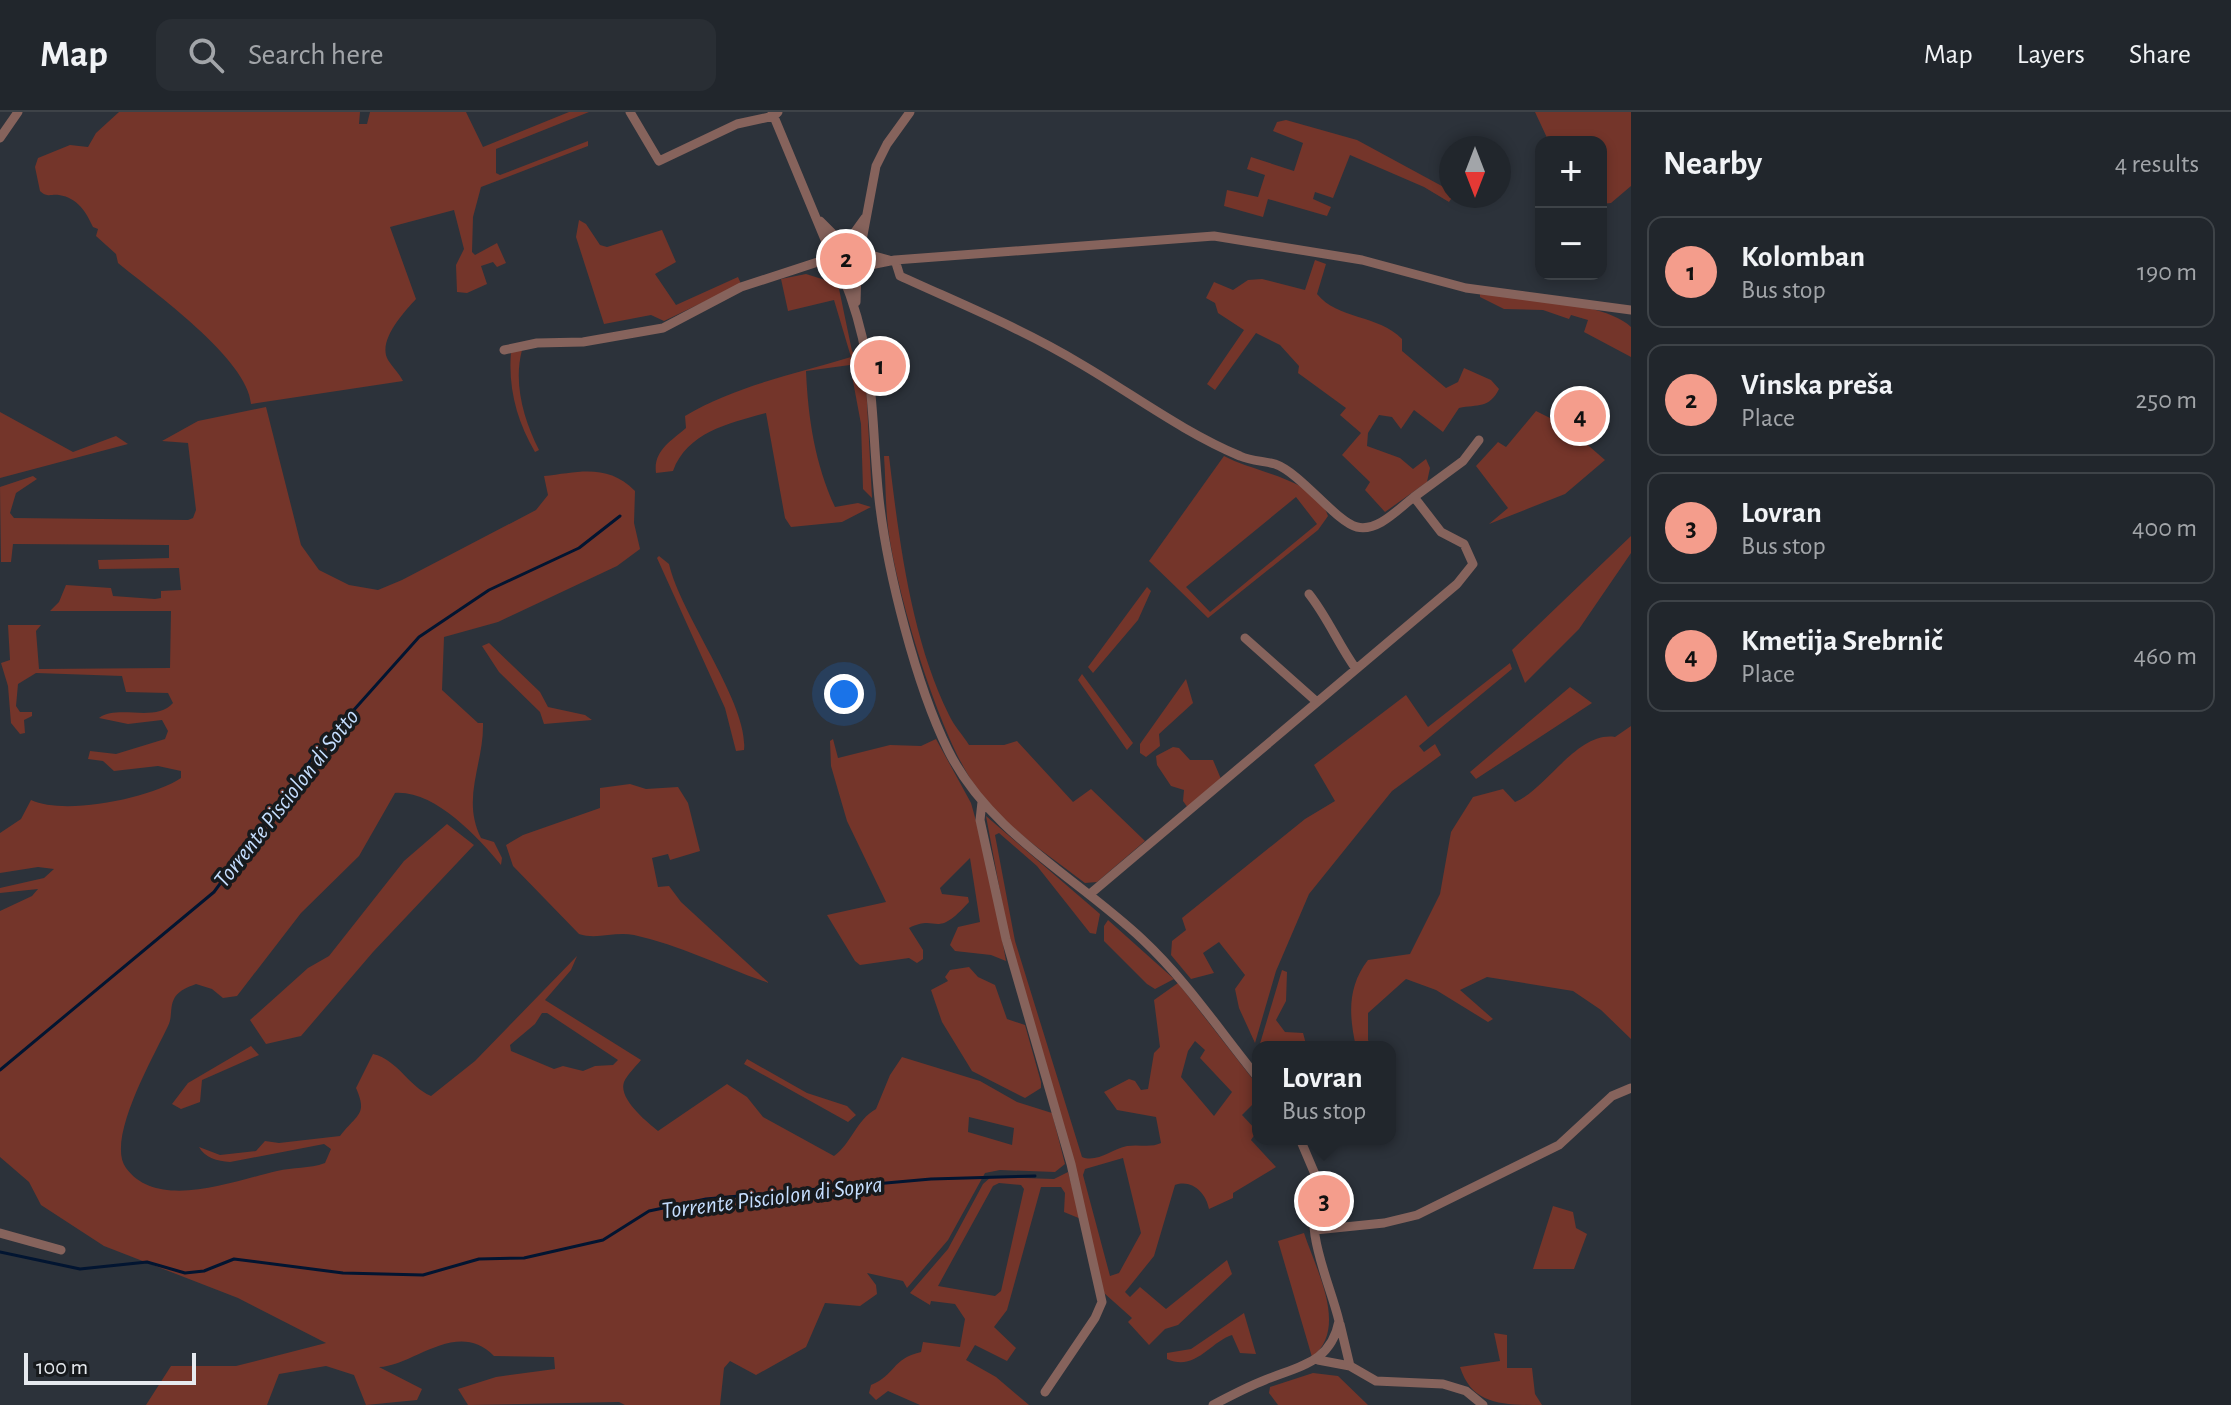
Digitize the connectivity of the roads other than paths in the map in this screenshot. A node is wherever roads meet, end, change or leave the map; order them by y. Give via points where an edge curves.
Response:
1 (18, 112) edge
2 (630, 112) edge
3 (910, 112) edge
4 (774, 113) edge
5 (0, 138) edge
6 (865, 218) junction
7 (820, 221) junction
8 (845, 243) junction
9 (860, 252) junction
10 (831, 260) junction
11 (892, 260) junction
12 (858, 269) junction
13 (842, 274) junction
14 (856, 305) junction
15 (1631, 310) edge
16 (504, 350) dead end
17 (1479, 440) dead end
18 (1414, 497) junction
19 (1309, 594) dead end
20 (1245, 638) dead end
21 (1356, 669) junction
22 (1317, 702) junction
23 (982, 802) junction
24 (1090, 894) junction
25 (1252, 1070) edge
26 (1631, 1088) edge
27 (1303, 1145) edge
28 (1315, 1230) junction
29 (0, 1233) edge
30 (61, 1250) dead end
31 (1339, 1321) junction
32 (1318, 1360) junction
33 (1350, 1366) junction
34 (1045, 1392) dead end
35 (1213, 1405) edge
36 (1483, 1405) edge

1 - 5 street
2 - 4 street via 659,161 737,124
3 - 6 street via 876,166
4 - 7 street
6 - 8 street
6 - 9 street
7 - 8 street
7 - 10 street
8 - 9 street
8 - 10 street
9 - 11 street
9 - 12 street
10 - 13 street
10 - 16 street via 741,287 663,328
11 - 12 street
11 - 15 street via 1214,236 1362,260 1466,288
11 - 18 street via 900,276 1082,364 1157,414 1239,456 1275,464 1353,526 1381,523
12 - 13 street
12 - 14 street
13 - 14 street
14 - 23 street via 872,381 879,495 893,578 931,709 966,784
17 - 18 street via 1463,461
18 - 21 street via 1441,532 1464,544 1473,564 1457,584
19 - 21 street
20 - 22 street
21 - 22 street
22 - 24 street
23 - 24 street
23 - 34 street via 980,820 1006,939 1071,1164 1102,1302
24 - 25 street via 1168,963
26 - 28 street via 1612,1096 1559,1145 1417,1215
27 - 28 street via 1320,1186 1314,1199
28 - 31 street
29 - 30 street
31 - 32 street
31 - 33 street
32 - 33 street
32 - 35 street
33 - 36 street via 1376,1381 1443,1384 1466,1391

